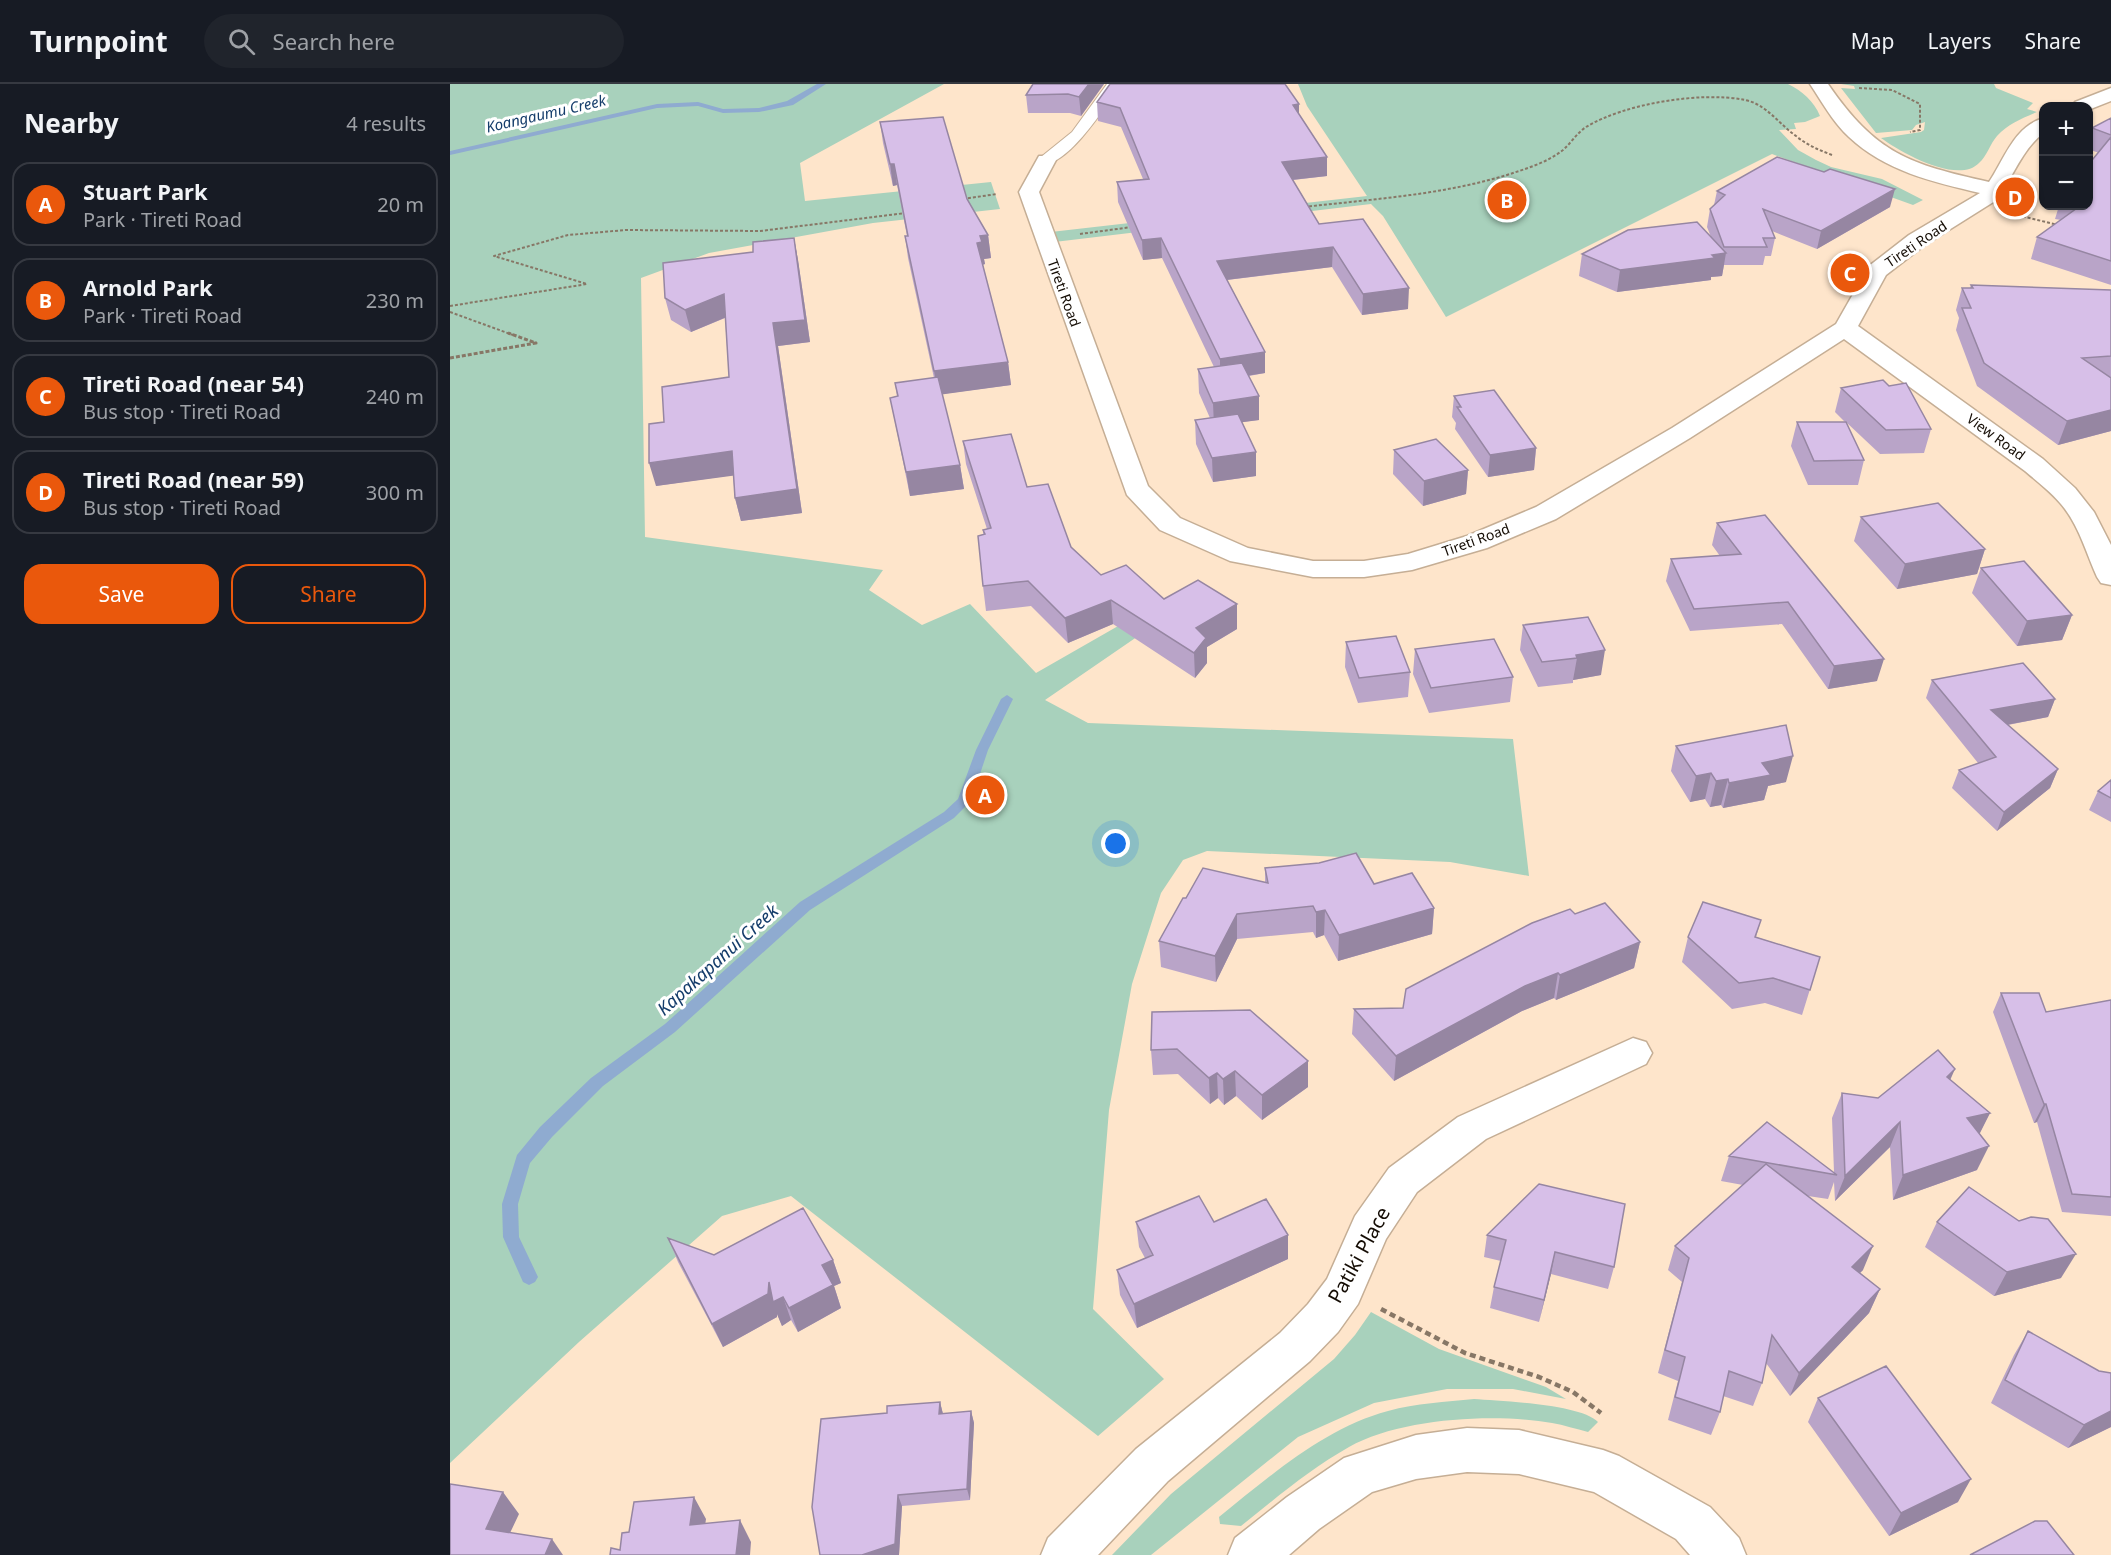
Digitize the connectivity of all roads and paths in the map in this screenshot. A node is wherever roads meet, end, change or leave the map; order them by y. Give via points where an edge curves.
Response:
1 (1114, 84) edge
2 (1819, 84) edge
3 (1854, 87) dead end
4 (2111, 94) edge
5 (2092, 102) edge
6 (2039, 126) edge
7 (1788, 130) dead end
8 (1902, 133) dead end
9 (1046, 160) joint
10 (1995, 190) junction
11 (1029, 192) junction
12 (962, 199) edge
13 (1295, 208) edge
14 (910, 213) edge
15 (1141, 226) edge
16 (2065, 227) edge
17 (1077, 234) dead end
18 (450, 306) edge
19 (450, 312) edge
20 (1845, 328) junction
21 (450, 358) edge
22 (2111, 577) edge
23 (1633, 1053) dead end
24 (1373, 1305) dead end
25 (1601, 1413) dead end
26 (1065, 1555) edge
27 (1252, 1555) edge
28 (1722, 1555) edge

1 - 9 lane via 1077,135
2 - 10 street via 1853,130 1890,159 1916,170
3 - 8 path via 1892,90 1920,104 1920,130
4 - 5 street
6 - 10 street, Tireti Road via 2019,145
7 - 13 path via 1776,116 1748,101 1677,101 1614,113 1584,128 1560,153 1509,174 1448,189
9 - 11 street
10 - 16 path via 2018,198 2008,212
10 - 20 street, Tireti Road via 1877,271
11 - 12 path
11 - 20 street, Tireti Road via 1136,489 1170,524 1240,555 1313,569 1364,569 1412,562 1478,542 1546,513 1691,427
14 - 18 path via 760,231 626,230 568,235 494,256 587,285
15 - 17 path
19 - 21 path via 536,343
20 - 22 street, View Road via 2060,488 2084,518
23 - 26 street, Patiki Place via 1472,1128 1403,1180 1370,1229 1343,1291 1323,1318 1295,1347 1152,1465
24 - 25 path via 1465,1353 1573,1392
27 - 28 street via 1360,1474 1416,1456 1467,1450 1519,1452 1603,1472 1693,1523

